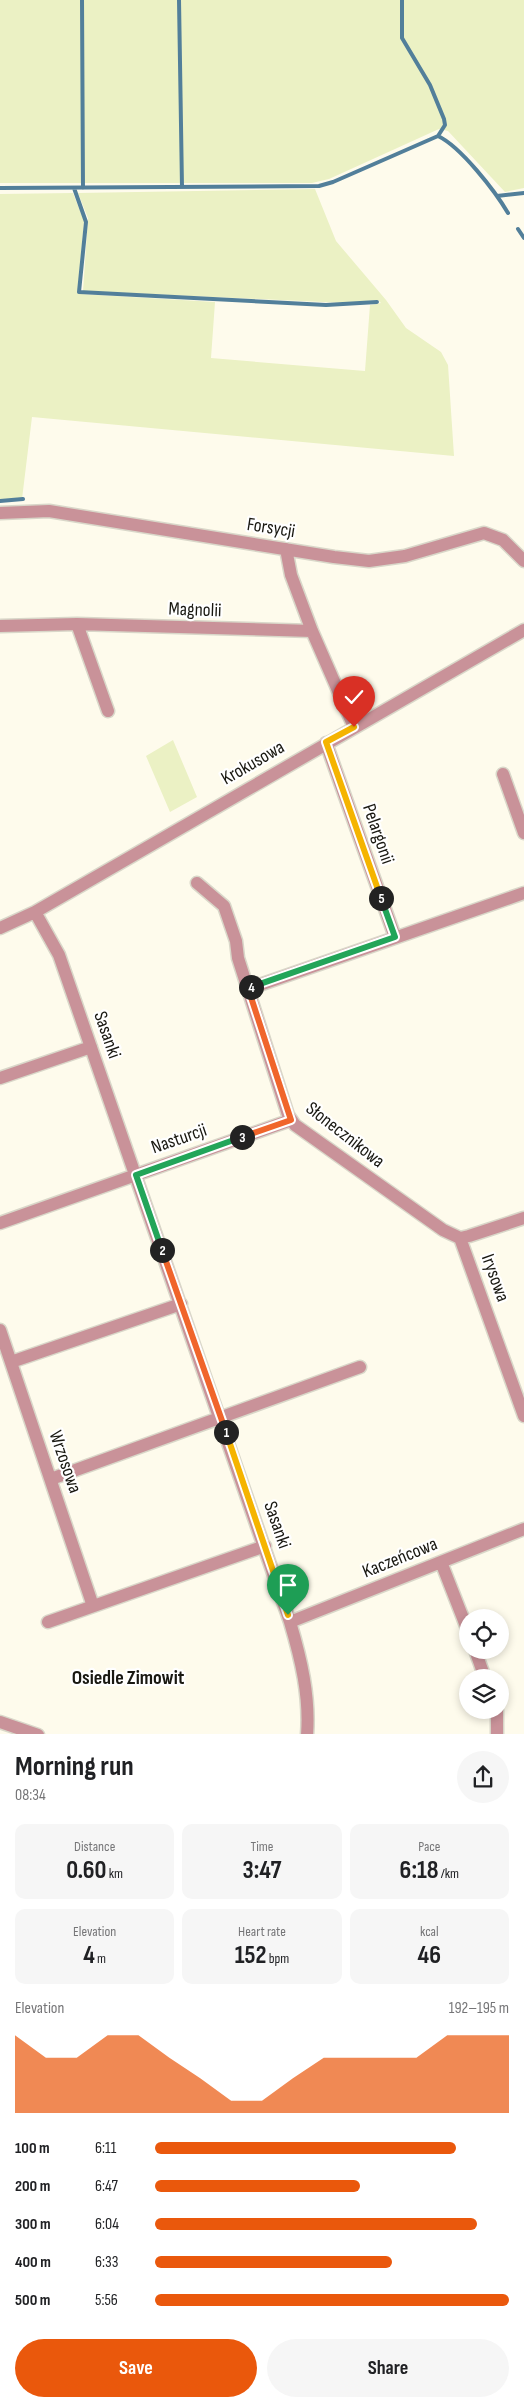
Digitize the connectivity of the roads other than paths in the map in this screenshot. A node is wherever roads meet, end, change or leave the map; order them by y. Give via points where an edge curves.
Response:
1 (0, 513) edge
2 (286, 549) junction
3 (524, 561) edge
4 (77, 624) junction
5 (0, 626) edge
6 (524, 630) edge
7 (312, 631) junction
8 (108, 710) dead end
9 (354, 727) junction
10 (326, 742) junction
11 (503, 774) dead end
12 (524, 833) edge
13 (197, 883) dead end
14 (524, 893) edge
15 (35, 912) junction
16 (0, 928) edge
17 (395, 937) junction
18 (248, 988) junction
19 (91, 1047) junction
20 (0, 1078) edge
21 (291, 1120) junction
22 (136, 1175) junction
23 (524, 1218) edge
24 (0, 1222) edge
25 (460, 1238) junction
26 (181, 1304) junction
27 (0, 1330) edge
28 (11, 1362) junction
29 (360, 1368) dead end
30 (524, 1416) edge
31 (221, 1418) junction
32 (51, 1479) junction
33 (524, 1528) edge
34 (265, 1546) junction
35 (440, 1562) junction
36 (93, 1606) junction
37 (459, 1609) edge
38 (48, 1622) dead end
39 (290, 1622) junction
40 (497, 1719) edge
41 (0, 1722) edge
42 (38, 1734) edge
43 (307, 1734) edge
44 (497, 1734) edge

1 - 2 street, Forsycji via 49,511
2 - 3 street, Forsycji via 370,561 405,556 484,533 503,540
2 - 7 street via 291,575
4 - 5 street, Magnolii
4 - 7 street, Magnolii
4 - 8 street
6 - 9 street, Krokusowa
7 - 9 street
9 - 10 street, Krokusowa
10 - 15 street, Krokusowa
10 - 17 street, Pelargonii
11 - 12 street
13 - 18 street, Słonecznikowa via 224,906
14 - 17 street
15 - 16 street, Krokusowa
15 - 19 street, Sasanki via 59,955
17 - 18 street
18 - 21 street, Słonecznikowa
19 - 20 street
19 - 22 street, Sasanki
21 - 22 street, Nasturcji
21 - 25 street, Słonecznikowa via 420,1214
22 - 24 street
22 - 26 street, Sasanki
23 - 25 street
25 - 30 street, Irysowa
26 - 28 street
26 - 31 street, Sasanki
27 - 28 street, Wrzosowa
28 - 32 street, Wrzosowa
29 - 31 street
31 - 32 street
31 - 34 street, Sasanki
32 - 36 street, Wrzosowa
33 - 35 street, Kaczeńcowa
34 - 36 street
34 - 39 street, Sasanki
35 - 37 street
35 - 39 street, Kaczeńcowa
36 - 38 street
39 - 43 street, Sasanki via 306,1686
40 - 44 street
41 - 42 street

